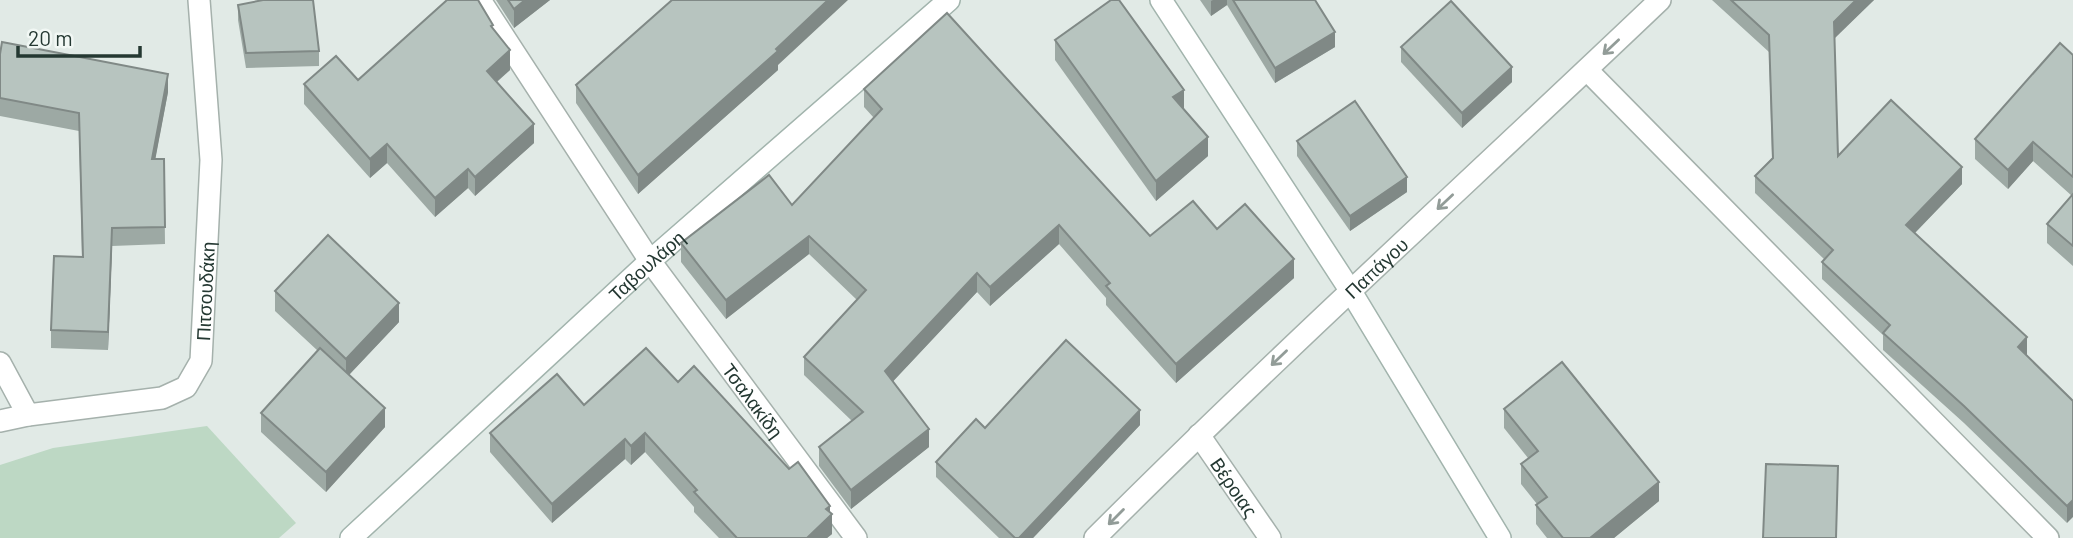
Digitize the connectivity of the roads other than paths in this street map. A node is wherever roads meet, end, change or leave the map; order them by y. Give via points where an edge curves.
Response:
1 (199, 0) edge
2 (480, 0) edge
3 (949, 0) edge
4 (1161, 0) edge
5 (1660, 0) edge
6 (1587, 70) junction
7 (650, 261) junction
8 (1350, 290) junction
9 (0, 363) edge
10 (28, 415) junction
11 (0, 421) edge
12 (1199, 435) junction
13 (351, 538) edge
14 (856, 538) edge
15 (1095, 538) edge
16 (1270, 538) edge
17 (1500, 538) edge
18 (2048, 538) edge

1 - 10 street, Πιτσουδάκη via 211,160 201,361 186,387 162,398
2 - 7 street, Τσαλακίδη
3 - 7 street, Ταβουλάρη
4 - 8 street
5 -> 6 street, Παπάγου
6 -> 8 street, Παπάγου
6 - 18 street
7 - 13 street, Ταβουλάρη
7 - 14 street, Τσαλακίδη
8 -> 12 street, Παπάγου
8 - 17 street
9 - 10 street
10 - 11 street, Πιτσουδάκη
12 -> 15 street, Παπάγου
12 - 16 street, Βέροιας

